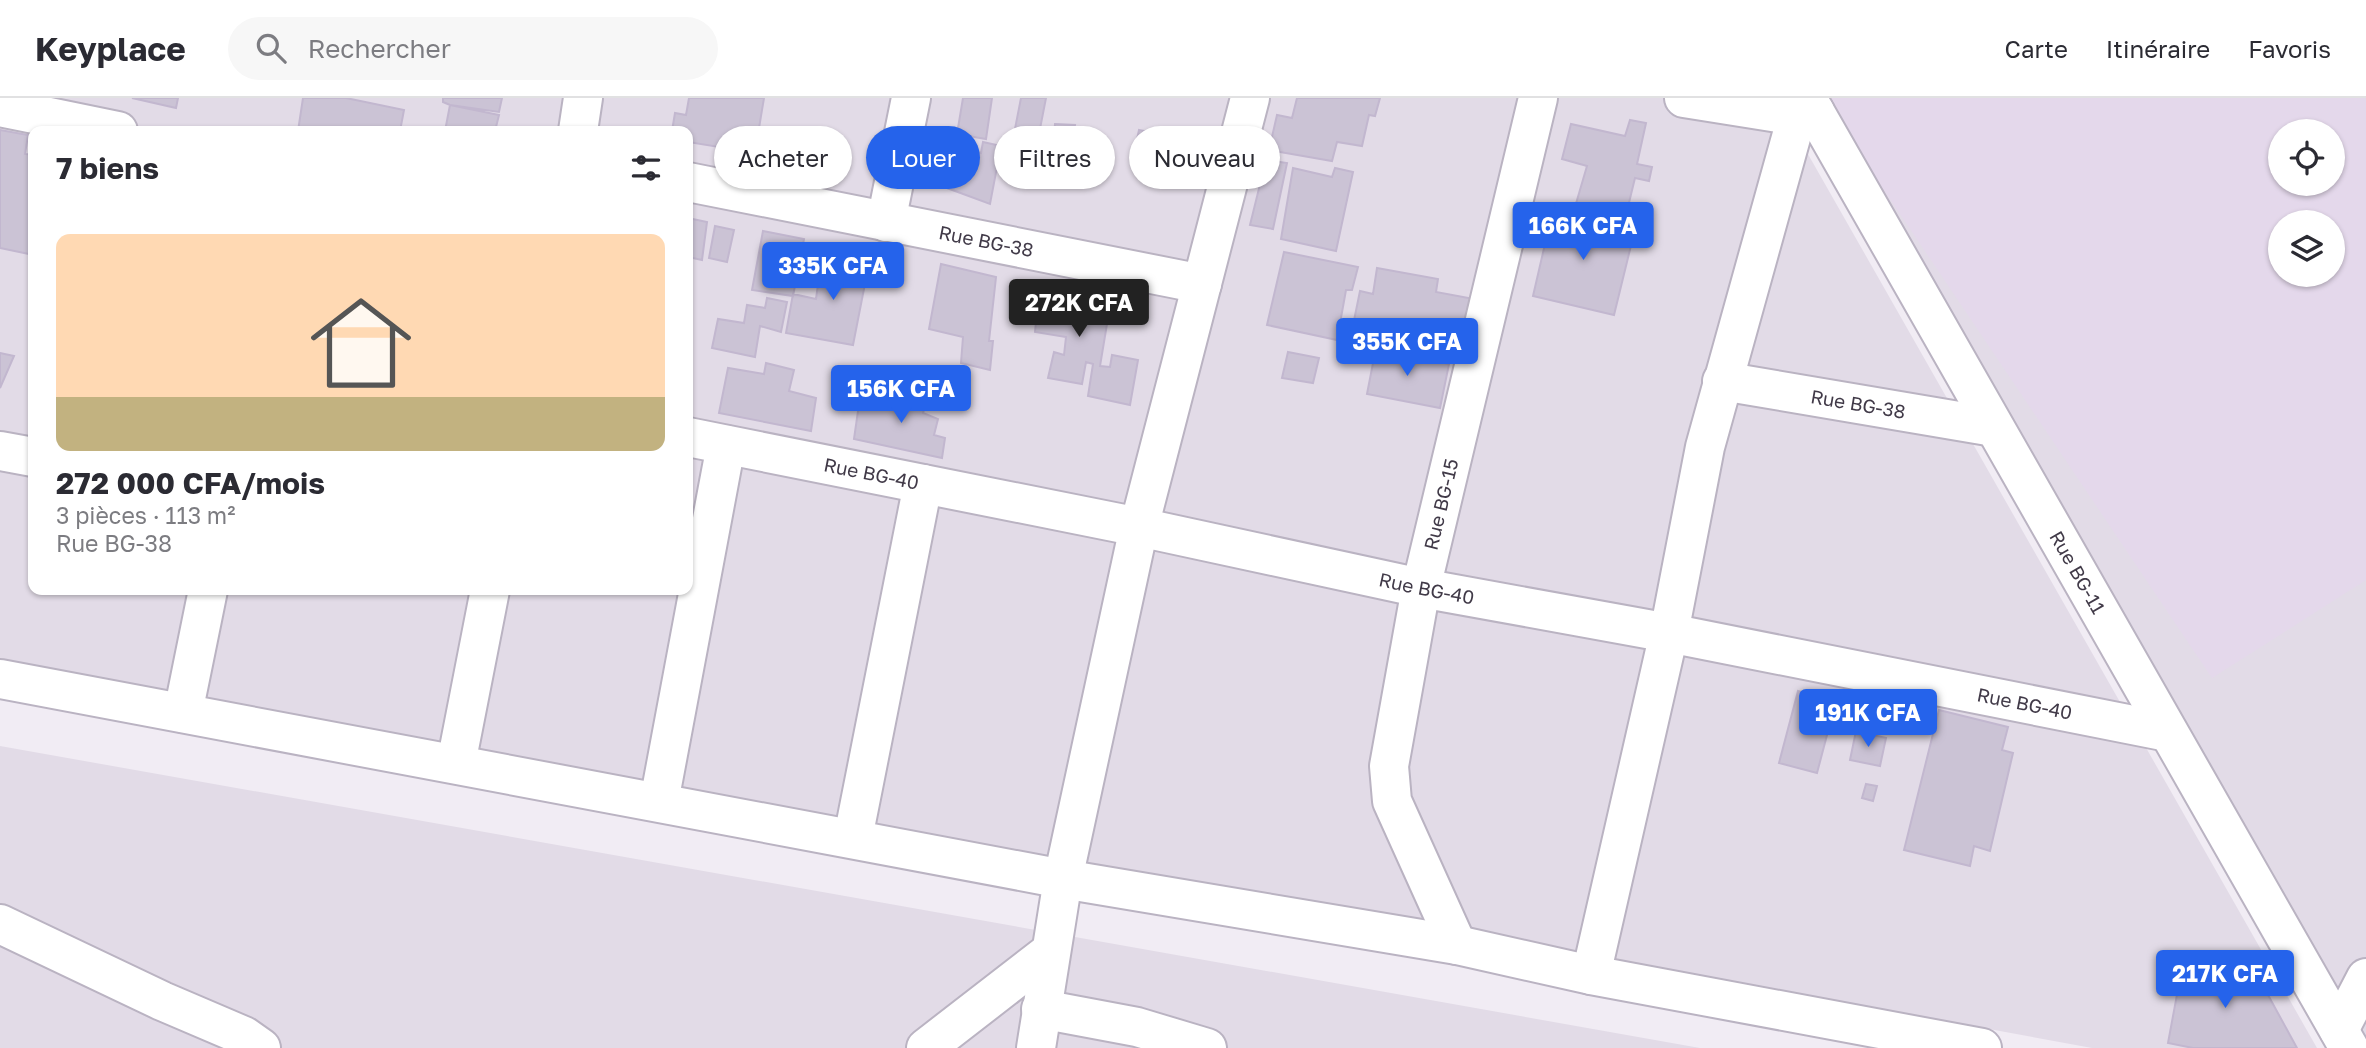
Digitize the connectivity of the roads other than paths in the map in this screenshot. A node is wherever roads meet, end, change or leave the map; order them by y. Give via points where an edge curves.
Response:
1 (583, 98) edge
2 (912, 98) edge
3 (1250, 98) edge
4 (1538, 98) edge
5 (1684, 98) edge
6 (0, 107) edge
7 (70, 109) edge
8 (1806, 109) edge
9 (107, 126) edge
10 (579, 126) edge
11 (693, 182) edge
12 (886, 222) junction
13 (1202, 284) junction
14 (1722, 381) junction
15 (1994, 427) junction
16 (693, 438) edge
17 (726, 445) junction
18 (0, 451) edge
19 (28, 456) edge
20 (923, 484) junction
21 (1139, 527) junction
22 (1421, 588) junction
23 (207, 595) edge
24 (489, 595) edge
25 (1670, 633) junction
26 (0, 679) edge
27 (183, 713) junction
28 (2168, 732) junction
29 (456, 764) junction
30 (659, 802) junction
31 (853, 838) junction
32 (1063, 878) junction
33 (0, 924) edge
34 (1457, 945) junction
35 (1050, 952) junction
36 (1591, 975) junction
37 (2366, 978) edge
38 (1041, 1009) junction
39 (2344, 1039) edge
40 (261, 1048) edge
41 (926, 1048) edge
42 (1036, 1048) edge
43 (1207, 1048) edge
44 (1982, 1048) edge

1 - 10 street
2 - 12 street
3 - 13 street
4 - 22 street, Rue BG-15
5 - 8 street
6 - 7 street
7 - 9 street
8 - 14 street
8 - 15 street, Rue BG-11
11 - 12 street, Rue BG-38
12 - 13 street, Rue BG-38
13 - 21 street
14 - 15 street, Rue BG-38
14 - 25 street
15 - 28 street, Rue BG-11
16 - 17 street, Rue BG-40
17 - 20 street, Rue BG-40
17 - 30 street
18 - 19 street
20 - 21 street, Rue BG-40
20 - 31 street
21 - 22 street, Rue BG-40
21 - 32 street
22 - 25 street, Rue BG-40
22 - 34 street, Rue BG-15 via 1389,766 1392,801
23 - 27 street
24 - 29 street
25 - 28 street, Rue BG-40
25 - 36 street
26 - 27 street
27 - 29 street
28 - 39 street, Rue BG-11
29 - 30 street
30 - 31 street
31 - 32 street
32 - 34 street
32 - 35 street
33 - 40 street via 244,1036
34 - 36 street
35 - 38 street
35 - 41 street
36 - 44 street
37 - 39 street
38 - 42 street
38 - 43 street via 1137,1027

